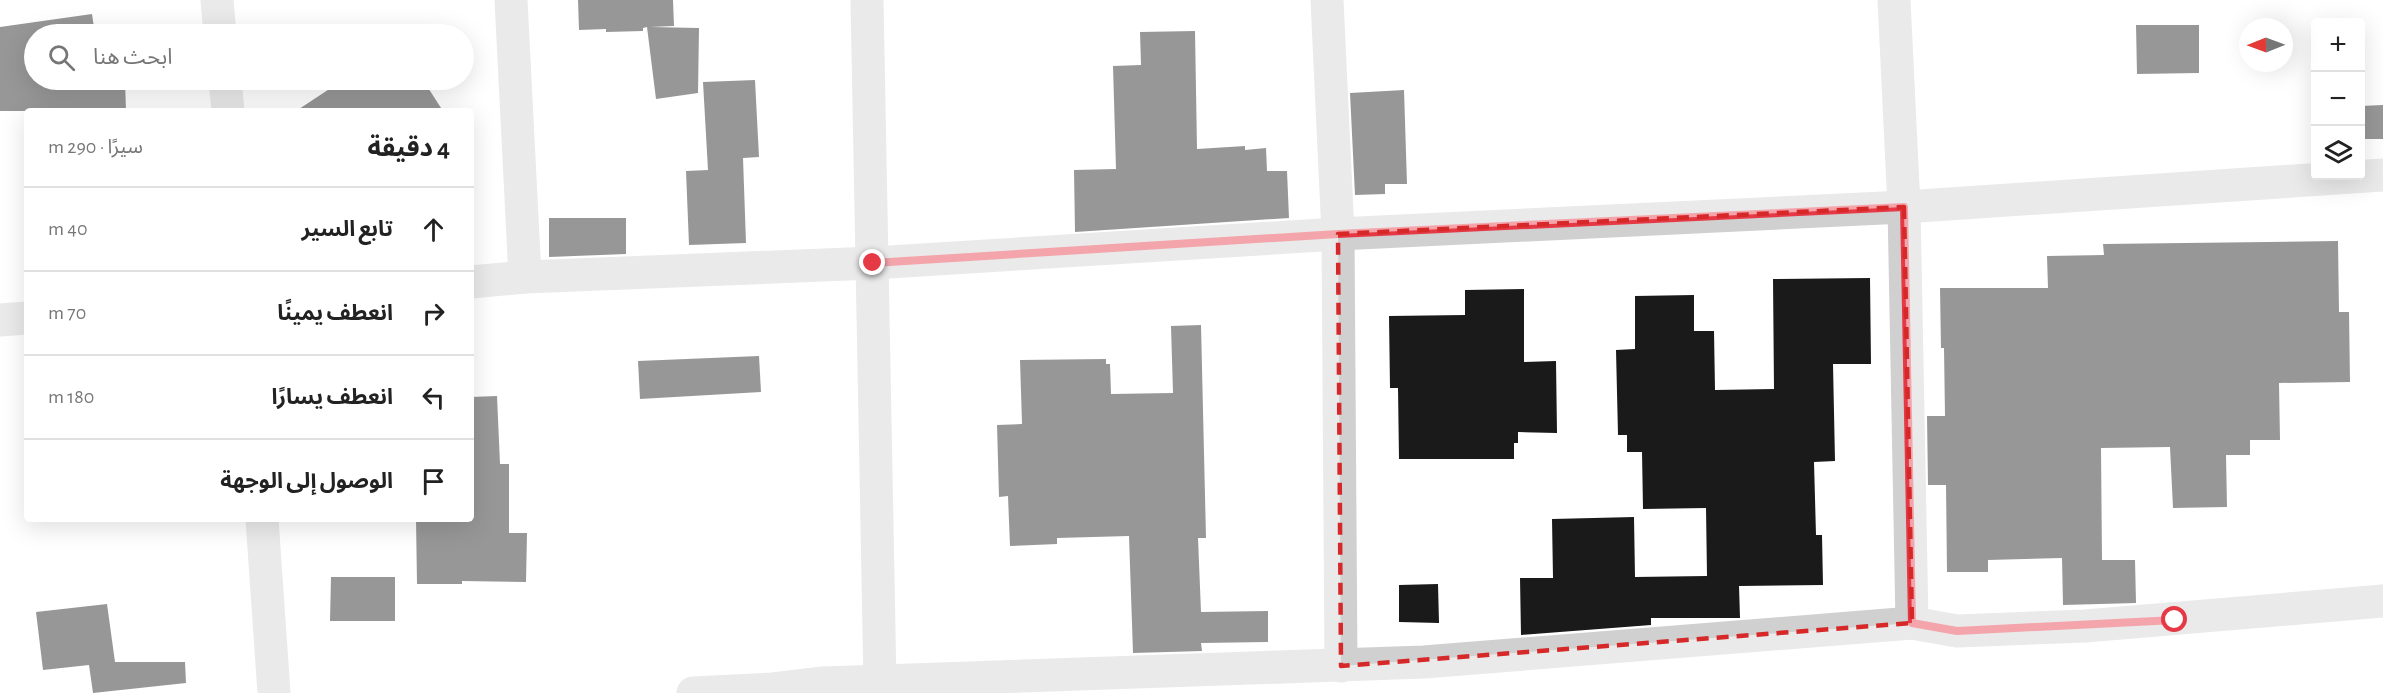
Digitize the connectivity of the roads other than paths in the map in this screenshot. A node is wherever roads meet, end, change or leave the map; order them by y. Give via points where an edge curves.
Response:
1 (217, 0) edge
2 (511, 0) edge
3 (867, 0) edge
4 (1327, 0) edge
5 (1894, 0) edge
6 (219, 24) edge
7 (226, 90) edge
8 (228, 108) edge
9 (2383, 175) edge
10 (1904, 207) junction
11 (1338, 234) junction
12 (873, 263) junction
13 (525, 277) junction
14 (474, 282) edge
15 (24, 318) edge
16 (0, 320) edge
17 (262, 522) edge
18 (2383, 601) edge
19 (1912, 623) junction
20 (1341, 666) junction
21 (879, 683) junction
22 (274, 693) edge
23 (693, 693) edge

1 - 6 street
2 - 13 street
3 - 12 street
4 - 11 street
5 - 10 street
7 - 8 street
9 - 10 street
10 - 11 street
10 - 19 street
11 - 12 street
11 - 20 street
12 - 13 street
12 - 21 street
13 - 14 street
15 - 16 street
17 - 22 street
18 - 19 street via 2085,626 1957,631
19 - 20 street
20 - 21 street
21 - 23 street via 823,683

